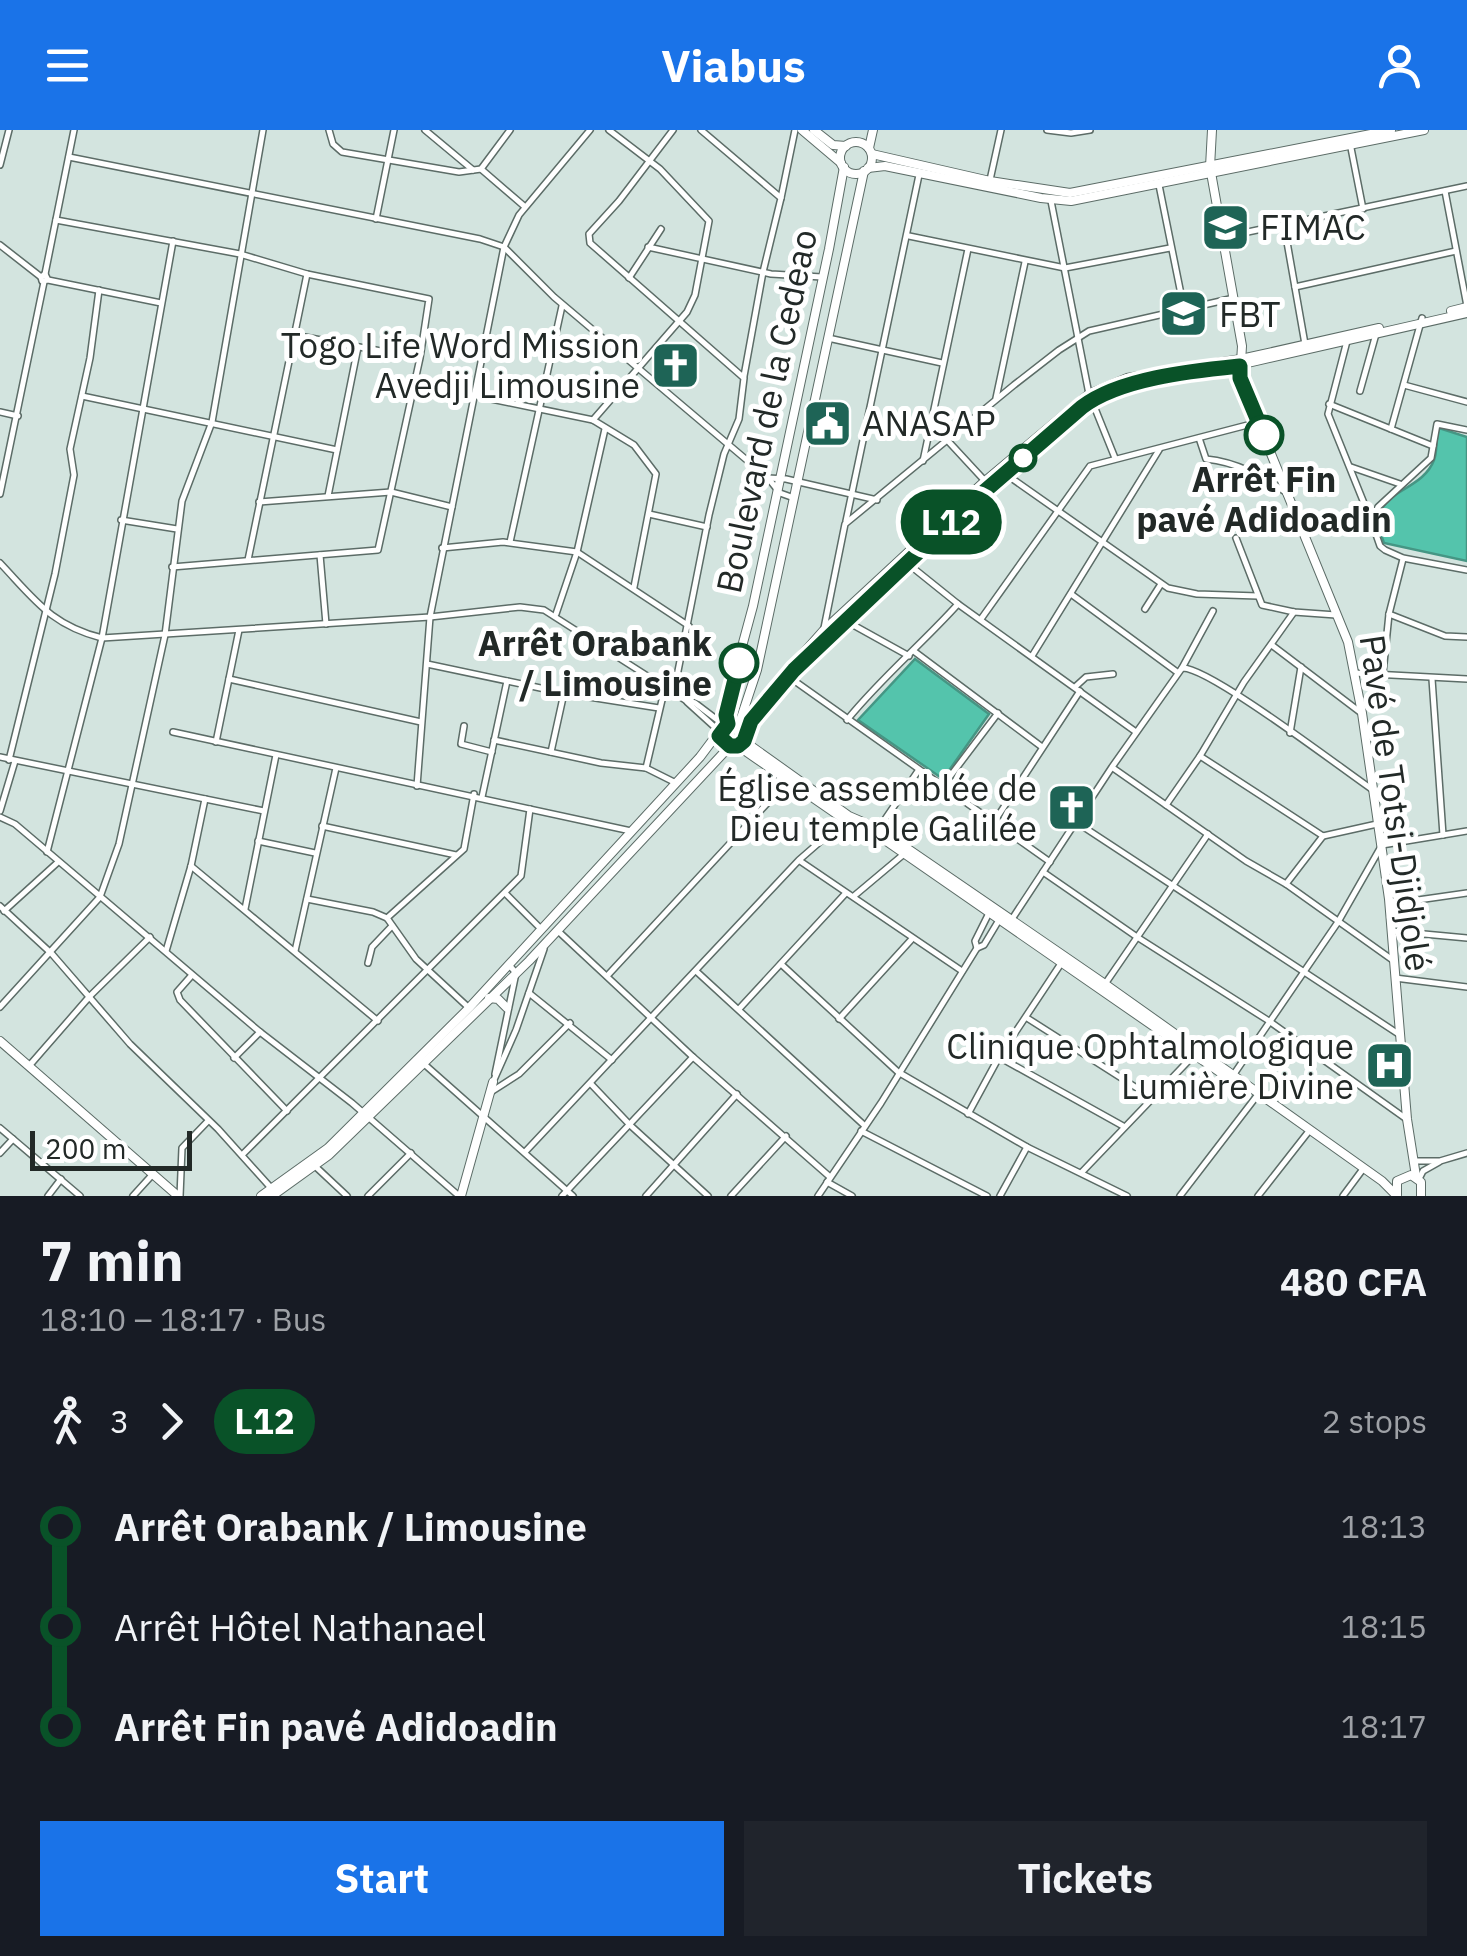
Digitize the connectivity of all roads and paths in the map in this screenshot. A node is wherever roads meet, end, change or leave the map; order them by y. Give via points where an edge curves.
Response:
1 (10, 130) edge
2 (74, 130) edge
3 (251, 130) edge
4 (329, 130) edge
5 (394, 130) edge
6 (425, 130) edge
7 (510, 130) edge
8 (590, 130) edge
9 (609, 130) edge
10 (672, 130) edge
11 (701, 130) edge
12 (799, 130) edge
13 (814, 130) edge
14 (852, 130) edge
15 (872, 130) edge
16 (1002, 130) edge
17 (1047, 130) edge
18 (1090, 130) edge
19 (1212, 130) edge
20 (1390, 130) edge
21 (1424, 130) edge
22 (262, 131) edge
23 (1071, 131) edge
24 (1350, 142) junction
25 (847, 145) junction
26 (870, 151) junction
27 (69, 157) junction
28 (385, 161) junction
29 (1, 162) edge
30 (647, 162) junction
31 (843, 166) junction
32 (477, 169) junction
33 (866, 170) junction
34 (1210, 171) junction
35 (920, 173) junction
36 (989, 184) junction
37 (1159, 184) junction
38 (1467, 186) edge
39 (1445, 191) junction
40 (251, 192) junction
41 (1050, 196) junction
42 (781, 198) junction
43 (525, 207) junction
44 (1363, 208) junction
45 (376, 219) junction
46 (56, 220) junction
47 (1284, 224) junction
48 (661, 229) dead end
49 (908, 236) junction
50 (1221, 237) junction
51 (174, 241) junction
52 (0, 245) edge
53 (504, 247) junction
54 (648, 247) junction
55 (1170, 248) junction
56 (968, 249) junction
57 (1456, 251) junction
58 (240, 254) junction
59 (703, 258) junction
60 (1025, 262) junction
61 (1065, 268) junction
62 (763, 272) junction
63 (308, 274) junction
64 (822, 276) junction
65 (45, 278) junction
66 (629, 278) junction
67 (1295, 287) junction
68 (99, 290) junction
69 (1234, 298) junction
70 (160, 302) junction
71 (562, 305) junction
72 (1184, 309) junction
73 (1467, 309) edge
74 (1421, 321) junction
75 (678, 322) junction
76 (1376, 334) junction
77 (294, 335) junction
78 (1078, 337) junction
79 (828, 338) junction
80 (1346, 341) junction
81 (1305, 344) junction
82 (358, 347) junction
83 (882, 350) junction
84 (420, 358) junction
85 (1240, 362) junction
86 (942, 363) junction
87 (638, 370) junction
88 (744, 378) junction
89 (414, 383) junction
90 (1404, 385) junction
91 (1360, 390) dead end
92 (82, 396) junction
93 (473, 396) junction
94 (1090, 397) junction
95 (996, 401) junction
96 (1467, 402) edge
97 (1329, 404) junction
98 (142, 408) junction
99 (538, 410) junction
100 (0, 412) edge
101 (18, 416) junction
102 (593, 420) junction
103 (212, 422) junction
104 (1259, 422) junction
105 (605, 428) junction
106 (1391, 429) junction
107 (1467, 430) edge
108 (273, 436) junction
109 (1199, 438) junction
110 (948, 442) junction
111 (1434, 446) junction
112 (727, 447) junction
113 (1160, 449) junction
114 (337, 450) junction
115 (1116, 458) junction
116 (923, 462) junction
117 (1351, 467) junction
118 (1002, 471) junction
119 (768, 478) junction
120 (780, 478) junction
121 (984, 481) junction
122 (797, 484) junction
123 (1402, 484) junction
124 (777, 490) junction
125 (391, 492) junction
126 (0, 494) edge
127 (853, 495) junction
128 (1290, 495) junction
129 (328, 496) junction
130 (794, 498) junction
131 (877, 500) junction
132 (258, 502) junction
133 (452, 506) junction
134 (1055, 511) junction
135 (649, 514) junction
136 (121, 520) junction
137 (1372, 523) junction
138 (845, 524) junction
139 (1302, 525) junction
140 (707, 527) junction
141 (176, 529) junction
142 (1236, 538) dead end
143 (510, 542) junction
144 (1101, 543) junction
145 (442, 548) junction
146 (577, 552) junction
147 (320, 555) junction
148 (1404, 558) junction
149 (248, 560) junction
150 (0, 563) edge
151 (908, 563) junction
152 (172, 567) junction
153 (1467, 570) edge
154 (1162, 584) junction
155 (634, 587) junction
156 (1071, 594) junction
157 (1258, 596) junction
158 (958, 604) junction
159 (1145, 609) dead end
160 (45, 610) junction
161 (1212, 610) dead end
162 (1294, 612) junction
163 (556, 614) junction
164 (1389, 614) junction
165 (1339, 615) junction
166 (430, 617) junction
167 (980, 619) junction
168 (846, 621) junction
169 (326, 624) junction
170 (689, 626) junction
171 (239, 630) junction
172 (823, 632) junction
173 (165, 636) junction
174 (1467, 637) edge
175 (102, 638) junction
176 (1272, 645) junction
177 (912, 654) junction
178 (1032, 656) junction
179 (427, 664) junction
180 (1301, 668) junction
181 (1180, 670) junction
182 (1354, 672) junction
183 (1113, 674) dead end
184 (1383, 674) junction
185 (789, 677) junction
186 (1432, 678) junction
187 (229, 679) junction
188 (1467, 679) edge
189 (506, 680) junction
190 (752, 686) junction
191 (1078, 689) junction
192 (671, 690) junction
193 (564, 693) junction
194 (766, 693) junction
195 (1237, 695) junction
196 (660, 708) junction
197 (998, 713) junction
198 (1362, 714) junction
199 (848, 720) junction
200 (422, 722) junction
201 (464, 726) dead end
202 (173, 732) dead end
203 (1136, 732) junction
204 (732, 733) junction
205 (1290, 733) junction
206 (494, 740) junction
207 (216, 742) junction
208 (1042, 747) junction
209 (492, 752) junction
210 (552, 752) junction
211 (276, 755) junction
212 (1200, 756) junction
213 (0, 757) edge
214 (12, 760) junction
215 (1112, 767) junction
216 (336, 768) junction
217 (646, 768) junction
218 (918, 771) junction
219 (68, 772) junction
220 (674, 782) junction
221 (787, 782) junction
222 (417, 786) junction
223 (134, 787) junction
224 (942, 787) junction
225 (1372, 790) junction
226 (474, 794) junction
227 (482, 797) junction
228 (205, 799) junction
229 (1166, 805) junction
230 (530, 809) junction
231 (264, 810) junction
232 (0, 814) edge
233 (845, 820) junction
234 (1076, 822) junction
235 (993, 823) junction
236 (1378, 824) junction
237 (322, 826) junction
238 (631, 831) junction
239 (877, 831) junction
240 (1467, 831) edge
241 (1208, 834) junction
242 (1443, 835) junction
243 (1323, 836) junction
244 (258, 841) junction
245 (1382, 846) junction
246 (47, 852) junction
247 (316, 853) junction
248 (904, 854) junction
249 (458, 856) junction
250 (799, 860) junction
251 (58, 862) junction
252 (1050, 862) junction
253 (191, 866) junction
254 (1044, 872) junction
255 (1286, 884) junction
256 (1173, 886) junction
257 (846, 893) junction
258 (1467, 893) edge
259 (506, 894) junction
260 (854, 896) junction
261 (100, 897) junction
262 (307, 899) junction
263 (1390, 904) junction
264 (2, 908) edge
265 (244, 910) junction
266 (989, 913) junction
267 (387, 918) junction
268 (1012, 919) junction
269 (1000, 920) junction
270 (1338, 922) junction
271 (392, 926) junction
272 (540, 928) junction
273 (557, 930) junction
274 (1392, 931) junction
275 (1137, 937) junction
276 (150, 938) junction
277 (1467, 938) edge
278 (912, 939) junction
279 (547, 942) junction
280 (976, 948) junction
281 (295, 950) junction
282 (524, 950) junction
283 (166, 951) junction
284 (52, 954) junction
285 (529, 960) junction
286 (368, 962) dead end
287 (1062, 962) junction
288 (1394, 962) junction
289 (781, 964) junction
290 (428, 967) junction
291 (513, 970) junction
292 (696, 971) junction
293 (962, 971) junction
294 (1302, 971) junction
295 (534, 974) junction
296 (192, 975) junction
297 (607, 976) junction
298 (1395, 978) junction
299 (1105, 984) junction
300 (1467, 987) edge
301 (528, 992) junction
302 (90, 996) junction
303 (489, 998) junction
304 (0, 1007) edge
305 (470, 1008) junction
306 (506, 1008) junction
307 (738, 1010) junction
308 (652, 1018) junction
309 (1027, 1018) junction
310 (839, 1019) junction
311 (378, 1021) junction
312 (1269, 1021) junction
313 (570, 1023) junction
314 (260, 1032) junction
315 (1400, 1035) junction
316 (0, 1041) edge
317 (1194, 1055) junction
318 (694, 1057) junction
319 (234, 1058) junction
320 (1000, 1058) junction
321 (612, 1060) junction
322 (423, 1063) junction
323 (30, 1066) junction
324 (898, 1072) junction
325 (320, 1078) junction
326 (1232, 1078) junction
327 (591, 1084) junction
328 (492, 1087) junction
329 (738, 1093) junction
330 (1151, 1097) junction
331 (1256, 1097) junction
332 (287, 1112) junction
333 (365, 1114) junction
334 (968, 1114) junction
335 (486, 1116) junction
336 (1407, 1119) junction
337 (208, 1121) junction
338 (1299, 1123) junction
339 (630, 1125) junction
340 (1123, 1126) junction
341 (0, 1128) edge
342 (863, 1129) junction
343 (1309, 1131) junction
344 (786, 1136) junction
345 (13, 1139) junction
346 (1027, 1147) junction
347 (0, 1152) edge
348 (525, 1152) junction
349 (412, 1153) junction
350 (1467, 1153) edge
351 (242, 1155) junction
352 (1412, 1160) junction
353 (1440, 1161) junction
354 (676, 1164) junction
355 (316, 1167) junction
356 (1363, 1169) junction
357 (1082, 1172) junction
358 (153, 1174) junction
359 (1418, 1177) junction
360 (61, 1180) junction
361 (828, 1180) junction
362 (1399, 1180) junction
363 (1382, 1181) junction
364 (272, 1192) edge
365 (567, 1194) edge
366 (371, 1195) edge
367 (1423, 1195) edge
368 (48, 1196) edge
369 (80, 1196) edge
370 (133, 1196) edge
371 (179, 1196) edge
372 (260, 1196) edge
373 (348, 1196) edge
374 (460, 1196) edge
375 (646, 1196) edge
376 (708, 1196) edge
377 (731, 1196) edge
378 (818, 1196) edge
379 (852, 1196) edge
380 (986, 1196) edge
381 (1000, 1196) edge
382 (1126, 1196) edge
383 (1180, 1196) edge
384 (1258, 1196) edge
385 (1343, 1196) edge
386 (1397, 1196) edge

1 - 29 street
2 - 27 street
3 - 22 street
4 - 28 street via 342,152
5 - 28 street
6 - 32 street
7 - 32 street
8 - 43 street
9 - 30 street
10 - 30 street
11 - 42 street
12 - 31 main road
12 - 42 street
13 - 25 main road via 833,145
14 - 25 main road
15 - 26 main road
16 - 36 street
17 - 23 street
18 - 23 street
19 - 34 main road, Pavé de Totsi-Djidjolé
20 - 24 main road
21 - 24 main road
22 - 40 street
24 - 34 main road
24 - 44 street
25 - 26 main road via 859,142
25 - 31 main road
26 - 33 main road
26 - 36 main road
27 - 40 street
27 - 46 street
28 - 32 street
28 - 45 street
30 - 59 street via 710,221
30 - 66 street via 589,234 590,243
31 - 33 main road via 856,174
31 - 64 main road, Boulevard de la Cedeao
32 - 43 street
33 - 35 main road via 885,166
33 - 79 main road, Boulevard de la Cedeao
34 - 37 main road
34 - 41 main road
34 - 50 main road, Pavé de Totsi-Djidjolé
35 - 36 main road
35 - 49 street
36 - 41 main road
37 - 41 main road via 1070,201
37 - 55 street
38 - 39 street
39 - 44 street
39 - 57 street
40 - 45 street
40 - 58 street
41 - 61 street
42 - 62 street
43 - 53 street
44 - 47 street
45 - 53 street
46 - 51 street
46 - 65 street
47 - 50 street
47 - 67 street
48 - 54 street
49 - 56 street
49 - 83 street
50 - 69 main road, Pavé de Totsi-Djidjolé
51 - 58 street
51 - 70 street
52 - 65 street
53 - 71 street
53 - 93 street
54 - 59 street
54 - 66 street
55 - 61 street
55 - 72 street
56 - 60 street
56 - 86 street
57 - 67 street
57 - 73 street
58 - 63 street
58 - 103 street
59 - 62 street
59 - 75 street via 692,304
60 - 61 street
60 - 95 street
61 - 78 street
62 - 64 street
62 - 88 street
63 - 77 street
63 - 84 street via 426,296
64 - 120 main road, Boulevard de la Cedeao
65 - 68 street
65 - 101 street
66 - 75 street
67 - 81 street
68 - 70 street
68 - 92 street
69 - 72 street
69 - 85 main road, Pavé de Totsi-Djidjolé
70 - 98 street
71 - 87 street
71 - 99 street
72 - 78 street
73 - 74 main road
74 - 76 main road
74 - 81 main road
74 - 90 street
75 - 87 street
75 - 88 street
76 - 80 main road
76 - 91 street
77 - 82 street
77 - 108 street
78 - 94 street
78 - 95 street
79 - 83 street
79 - 122 main road, Boulevard de la Cedeao
80 - 85 main road
80 - 97 street
81 - 85 main road
82 - 84 street
82 - 114 street
83 - 86 street
83 - 127 street
84 - 89 street
85 - 94 main road
85 - 104 main road, Pavé de Totsi-Djidjolé
86 - 116 street
87 - 102 street
87 - 112 street
88 - 112 street
89 - 93 street
89 - 125 street
90 - 96 street
90 - 106 street
92 - 98 street
92 - 160 street via 70,450 74,475
93 - 99 street
93 - 133 street
94 - 115 street
94 - 118 main road
95 - 110 street
97 - 106 street
97 - 117 street
98 - 103 street
98 - 136 street
99 - 102 street
99 - 143 street
100 - 101 street
101 - 126 street
102 - 105 street
103 - 108 street
103 - 141 street
104 - 109 street
104 - 128 main road, Pavé de Totsi-Djidjolé
105 - 135 street via 634,445 655,470
105 - 146 street
106 - 111 street
107 - 111 street via 1440,422
108 - 114 street
108 - 132 street
109 - 113 street
109 - 128 street via 1206,459 1244,468
110 - 116 street
110 - 121 street
111 - 123 street via 1432,458
112 - 119 street
112 - 140 street
113 - 115 street
113 - 144 street
114 - 129 street
115 - 134 street via 1090,466
116 - 131 street
117 - 123 street
117 - 137 street
118 - 121 main road
118 - 134 street
118 - 151 main road
119 - 120 street
119 - 124 street
120 - 122 street
120 - 124 main road, Boulevard de la Cedeao
121 - 172 main road
122 - 127 street
122 - 130 main road, Boulevard de la Cedeao
123 - 137 street
124 - 130 street
124 - 204 main road, Boulevard de la Cedeao via 731,687 726,715
125 - 129 street
125 - 133 street
125 - 147 street via 378,550
127 - 131 street
127 - 138 street
128 - 139 main road, Pavé de Totsi-Djidjolé
129 - 132 street
130 - 190 main road, Boulevard de la Cedeao
131 - 138 street
132 - 149 street
133 - 145 street
134 - 144 street
134 - 167 street
135 - 140 street
135 - 155 street
136 - 141 street
136 - 175 street
137 - 139 street
137 - 148 street via 1380,546
138 - 172 street
139 - 165 main road, Pavé de Totsi-Djidjolé
140 - 170 street
141 - 152 street
142 - 157 street
143 - 145 street
143 - 146 street
144 - 154 street
144 - 156 street
145 - 166 street
146 - 155 street
146 - 163 street
147 - 149 street
147 - 169 street
148 - 153 street
148 - 164 street
149 - 152 street
150 - 160 street
151 - 158 street
151 - 168 main road
152 - 173 street
154 - 157 street via 1181,592
154 - 159 street
155 - 170 street
156 - 178 street
156 - 181 street
157 - 162 street via 1262,605
158 - 167 street
158 - 177 street
160 - 175 street via 65,626
160 - 214 street
161 - 181 street
162 - 165 street
162 - 176 street
163 - 166 street via 520,607
163 - 192 street
164 - 174 street via 1445,636
164 - 184 street
165 - 182 main road, Pavé de Totsi-Djidjolé
166 - 169 street
166 - 179 street
167 - 178 street
168 - 177 street
168 - 185 main road
169 - 171 street
170 - 192 street
171 - 173 street
171 - 187 street
172 - 194 main road
173 - 175 street
173 - 223 street
175 - 219 street
176 - 180 street
176 - 195 street
177 - 197 street
177 - 199 street
178 - 191 street
179 - 189 street
179 - 200 street
180 - 198 street
180 - 205 street
181 - 195 street via 1193,668
181 - 203 street
182 - 184 street
182 - 198 main road, Pavé de Totsi-Djidjolé
183 - 191 street via 1086,677
184 - 186 street
185 - 199 street
185 - 204 main road
186 - 188 street
186 - 242 street
187 - 200 street
187 - 207 street
189 - 193 street
189 - 206 street
190 - 194 main road
190 - 204 main road, Boulevard de la Cedeao
191 - 203 street
191 - 208 street
192 - 196 street
192 - 204 street
193 - 196 street
193 - 210 street
194 - 204 main road
195 - 205 street
195 - 212 street
196 - 217 street
197 - 208 street
197 - 224 street
198 - 225 main road, Pavé de Totsi-Djidjolé
199 - 218 street
200 - 222 street
201 - 209 street via 461,744
202 - 207 street
203 - 215 street
204 - 220 main road
204 - 221 main road
204 - 239 main road
204 - 273 main road
205 - 225 street
206 - 209 street
206 - 210 street
207 - 211 street
208 - 235 street
209 - 227 street
210 - 217 street
211 - 216 street
211 - 231 street
212 - 229 street
212 - 243 street
213 - 214 street
214 - 219 street
214 - 232 street
215 - 229 street
215 - 234 street
216 - 222 street
216 - 237 street
217 - 220 street
218 - 224 street
218 - 239 street
219 - 223 street
219 - 246 street
220 - 238 main road
221 - 233 main road
221 - 297 street
222 - 226 street
223 - 228 street
223 - 261 street
224 - 235 street
225 - 236 main road, Pavé de Totsi-Djidjolé
226 - 227 street
226 - 249 street
227 - 230 street
228 - 231 street
228 - 253 street
229 - 241 street
230 - 238 street
230 - 259 street via 521,876
231 - 244 street
232 - 246 street
233 - 239 main road
233 - 250 street
234 - 252 street
234 - 256 street
235 - 252 street
236 - 243 street
236 - 245 main road, Pavé de Totsi-Djidjolé
237 - 247 street
237 - 249 street
238 - 272 main road
239 - 248 main road
239 - 268 main road
240 - 242 street
241 - 255 street
241 - 256 street
242 - 245 street
243 - 255 street
244 - 247 street
244 - 265 street
245 - 263 main road, Pavé de Totsi-Djidjolé
245 - 270 street
246 - 251 street
247 - 262 street
248 - 260 street
248 - 266 main road
249 - 267 street
250 - 257 street
250 - 292 street
251 - 261 street
251 - 264 street
252 - 254 street
253 - 265 street
253 - 283 street
254 - 268 street
254 - 275 street
255 - 270 street
256 - 275 street
256 - 294 street
257 - 260 street
257 - 289 street
258 - 263 street
259 - 272 street
259 - 290 street
260 - 278 street
261 - 276 street
261 - 284 street
262 - 267 street
262 - 281 street
263 - 274 main road, Pavé de Totsi-Djidjolé
264 - 284 street
265 - 281 street
266 - 269 main road
266 - 280 street
267 - 271 street
268 - 299 main road
269 - 280 street
269 - 287 main road
270 - 288 street
270 - 294 street
271 - 286 street
271 - 290 street
272 - 282 main road
273 - 279 main road
273 - 297 street
274 - 277 street
274 - 288 main road, Pavé de Totsi-Djidjolé
275 - 299 street
275 - 312 street
276 - 283 street
276 - 302 street
278 - 293 street
278 - 310 street
279 - 285 main road
279 - 295 street
280 - 293 street
281 - 311 street
282 - 285 street
282 - 291 main road
283 - 296 street
284 - 302 street
284 - 304 street
285 - 291 main road
285 - 295 street
287 - 309 street
287 - 317 main road
288 - 298 main road, Pavé de Totsi-Djidjolé
289 - 307 street
289 - 310 street
290 - 305 street
290 - 311 street
291 - 303 main road
291 - 305 main road
291 - 306 street
292 - 307 street
292 - 308 street
293 - 324 street
294 - 312 street
294 - 315 street
295 - 301 street
296 - 314 street
296 - 319 street via 178,992 180,1000
297 - 308 street
298 - 300 street
298 - 315 main road, Pavé de Totsi-Djidjolé
299 - 326 main road
301 - 313 street
301 - 328 street
302 - 323 street
302 - 337 street
303 - 306 main road
303 - 322 main road
305 - 333 main road
306 - 328 street
307 - 342 street
308 - 318 street
308 - 321 street
309 - 320 street
309 - 330 street
310 - 324 street
311 - 325 street
312 - 326 street
312 - 336 street
313 - 321 street
313 - 328 street via 520,1074
314 - 319 street
314 - 325 street
315 - 336 main road, Pavé de Totsi-Djidjolé
316 - 323 main road
317 - 326 main road
317 - 330 street
318 - 329 street
318 - 339 street
319 - 332 street
320 - 334 street
320 - 340 street
321 - 327 street
322 - 333 main road
322 - 335 street
323 - 358 main road
324 - 334 street
324 - 342 street
325 - 332 street
325 - 333 street
326 - 331 main road
326 - 338 main road
327 - 339 street
327 - 348 street
328 - 335 main road
329 - 344 street
329 - 354 street
330 - 340 street
331 - 338 main road
331 - 383 street
332 - 351 street
333 - 349 street
333 - 355 main road
333 - 364 main road
334 - 346 street
335 - 348 street
335 - 374 main road
336 - 352 main road, Pavé de Totsi-Djidjolé
337 - 351 street
337 - 371 street via 182,1148
338 - 343 main road
339 - 354 street
339 - 365 street
340 - 357 street
341 - 345 street
342 - 361 street
342 - 380 street
343 - 356 main road
343 - 384 street
344 - 361 street
344 - 377 street
345 - 347 street
345 - 360 street
346 - 357 street
346 - 381 street
348 - 365 street
349 - 366 street
349 - 374 street
350 - 353 street
351 - 364 street
352 - 353 street
352 - 359 main road, Pavé de Totsi-Djidjolé
352 - 362 main road
353 - 359 street
354 - 375 street
354 - 376 street
355 - 364 main road
355 - 373 street
356 - 363 main road
356 - 385 street
357 - 382 street
358 - 370 street
358 - 371 main road
359 - 362 main road
359 - 367 main road, Pavé de Totsi-Djidjolé
360 - 368 street
360 - 369 street
361 - 378 street
361 - 379 street
362 - 363 main road
362 - 386 main road
363 - 386 main road
364 - 372 main road

